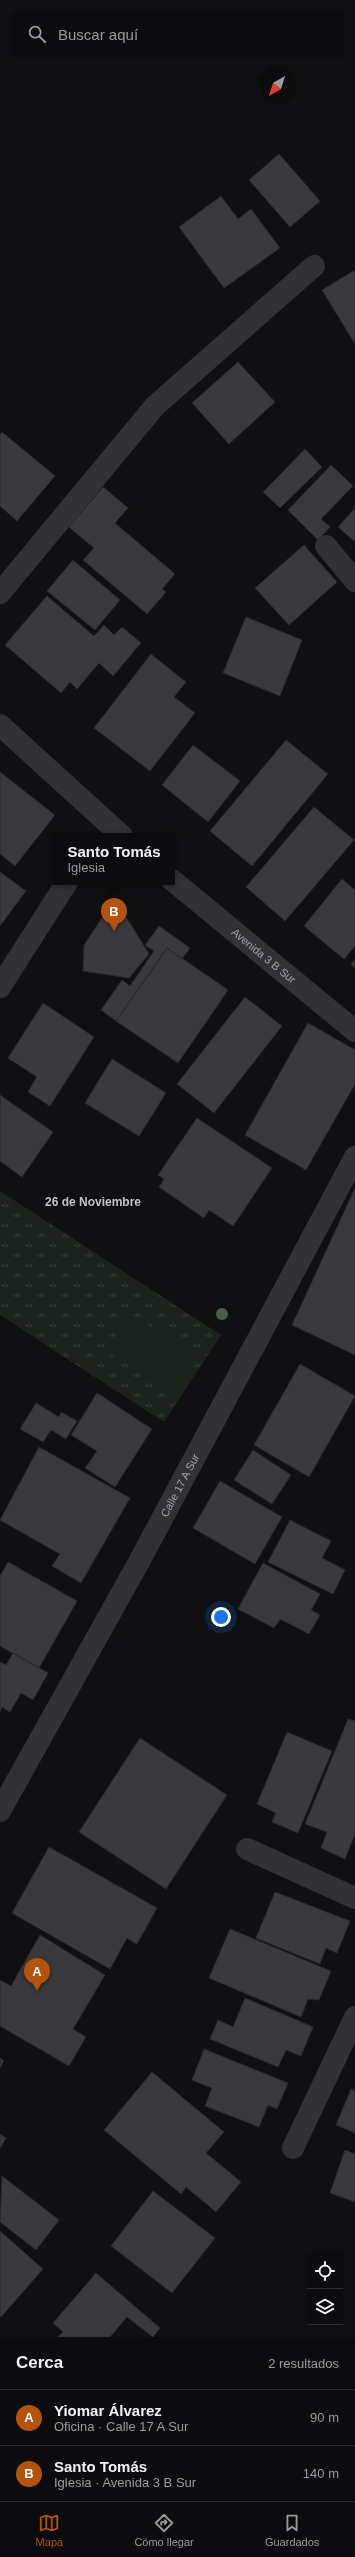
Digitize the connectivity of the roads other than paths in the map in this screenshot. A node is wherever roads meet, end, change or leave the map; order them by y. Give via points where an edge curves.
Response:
1 (314, 266) dead end
2 (326, 546) dead end
3 (355, 581) edge
4 (0, 593) edge
5 (0, 724) edge
6 (101, 829) edge
7 (113, 833) edge
8 (175, 882) edge
9 (65, 885) edge
10 (0, 987) edge
11 (355, 1031) edge
12 (355, 1157) edge
13 (0, 1811) edge
14 (247, 1849) dead end
15 (355, 1898) edge
16 (355, 2017) edge
17 (293, 2148) dead end

1 - 4 street via 155,406
2 - 3 street
5 - 6 street
6 - 7 street
8 - 11 street, Avenida 3 B Sur
9 - 10 street
12 - 13 street, Calle 17 A Sur via 140,1560
14 - 15 street
16 - 17 street

